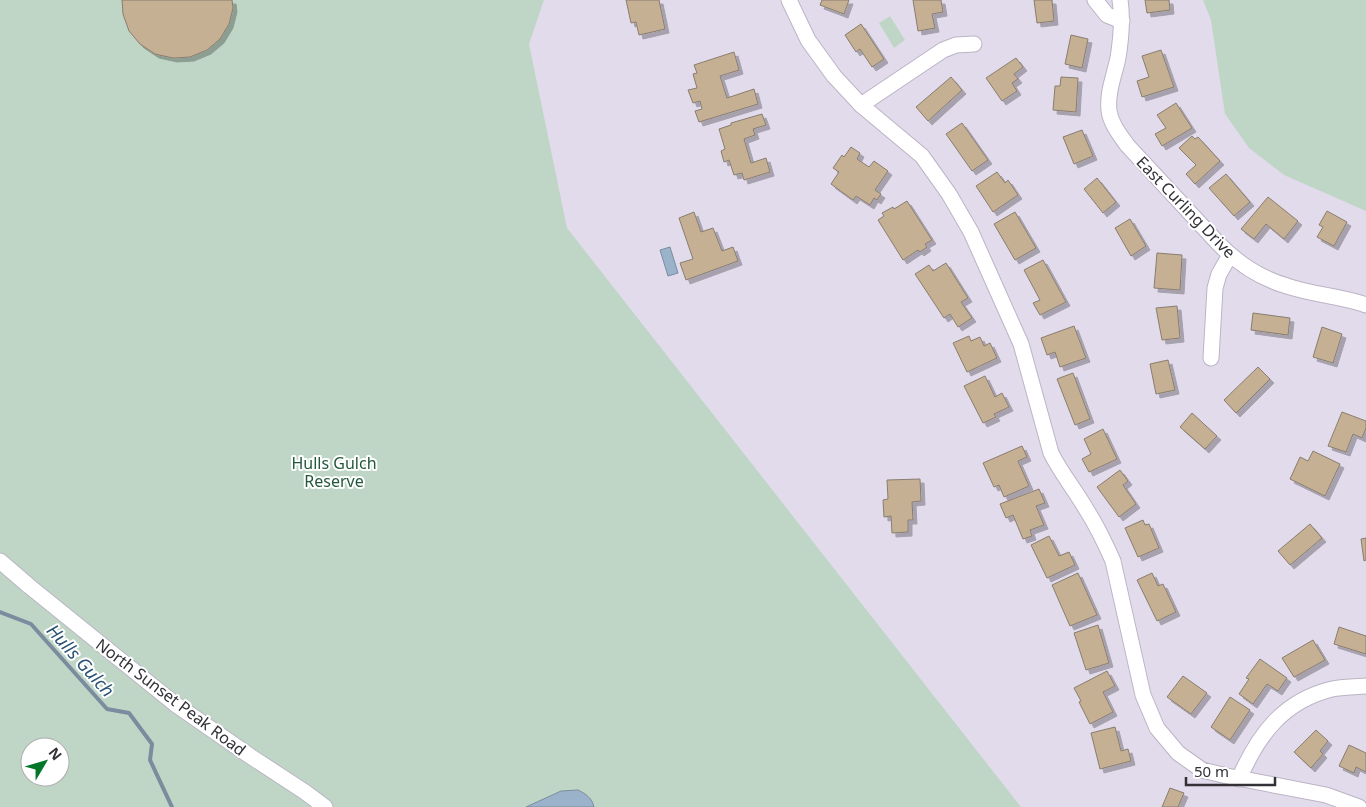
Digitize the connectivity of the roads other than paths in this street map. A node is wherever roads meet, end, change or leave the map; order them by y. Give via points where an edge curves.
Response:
1 (789, 0) edge
2 (1095, 0) edge
3 (1120, 0) edge
4 (1122, 21) junction
5 (974, 44) dead end
6 (861, 105) junction
7 (1230, 255) junction
8 (1366, 305) edge
9 (1211, 358) dead end
10 (0, 561) edge
11 (1366, 686) edge
12 (1239, 779) junction
13 (325, 807) edge
14 (1359, 807) edge

1 - 6 street via 808,40 834,76
2 - 4 street via 1107,15
3 - 4 street
4 - 7 street, East Curling Drive via 1109,97 1115,128
5 - 6 street via 943,50
6 - 12 street via 922,156 971,232 1021,344 1051,453 1086,508 1113,561 1144,694 1157,728 1178,753 1202,770
7 - 8 street, East Curling Drive via 1253,273 1288,287
7 - 9 street via 1215,288
10 - 13 street, North Sunset Peak Road via 175,704
11 - 12 street via 1332,689 1288,708 1261,737
12 - 14 street via 1326,795

